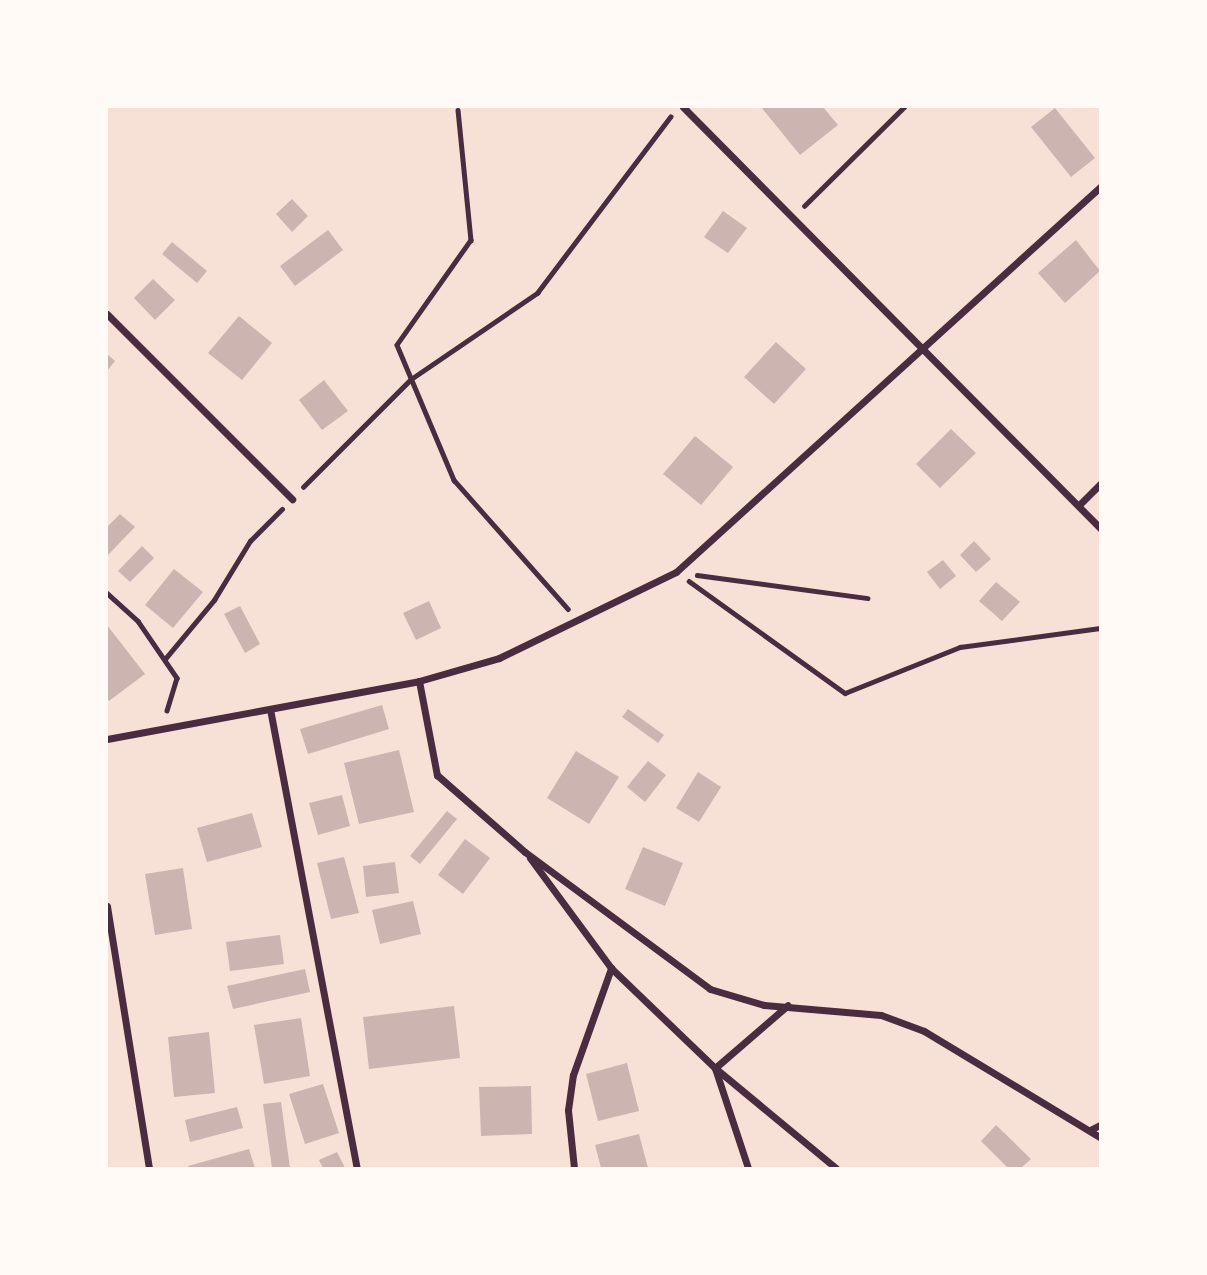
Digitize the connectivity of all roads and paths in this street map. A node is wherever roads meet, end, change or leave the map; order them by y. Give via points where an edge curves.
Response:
1 (678, 107) edge
2 (684, 107) edge
3 (904, 107) edge
4 (458, 110) dead end
5 (1100, 187) edge
6 (793, 216) junction
7 (107, 314) edge
8 (924, 347) junction
9 (411, 379) junction
10 (1100, 484) edge
11 (292, 499) junction
12 (1080, 505) junction
13 (1100, 527) edge
14 (676, 572) junction
15 (107, 593) edge
16 (867, 598) dead end
17 (580, 623) junction
18 (1100, 628) edge
19 (164, 659) junction
20 (419, 681) junction
21 (270, 709) junction
22 (162, 728) junction
23 (107, 739) edge
24 (525, 852) junction
25 (107, 906) edge
26 (611, 968) junction
27 (788, 1005) junction
28 (715, 1068) junction
29 (1100, 1125) edge
30 (1090, 1130) junction
31 (1100, 1137) edge
32 (149, 1168) edge
33 (357, 1168) edge
34 (574, 1168) edge
35 (748, 1168) edge
36 (836, 1168) edge

1 - 9 path via 537,293
2 - 6 street
3 - 6 path
4 - 9 path via 471,240 397,345
5 - 8 street
6 - 8 street
7 - 11 street
8 - 12 street
8 - 14 street
9 - 11 path
9 - 17 path via 454,480
10 - 12 street
11 - 19 path via 250,541 214,600
12 - 13 street
14 - 16 path
14 - 17 street
14 - 18 path via 845,693 960,647
15 - 19 path via 138,621
17 - 20 street via 499,658
19 - 22 path via 177,678
20 - 21 street
20 - 24 street via 437,775
21 - 22 street
21 - 33 street
22 - 23 street
24 - 26 street
24 - 27 street via 710,989 736,1000
25 - 32 street
26 - 28 street
26 - 34 street via 573,1075 568,1110
27 - 28 street
27 - 30 street via 836,1007 924,1031
28 - 35 street
28 - 36 street
29 - 30 street
30 - 31 street

